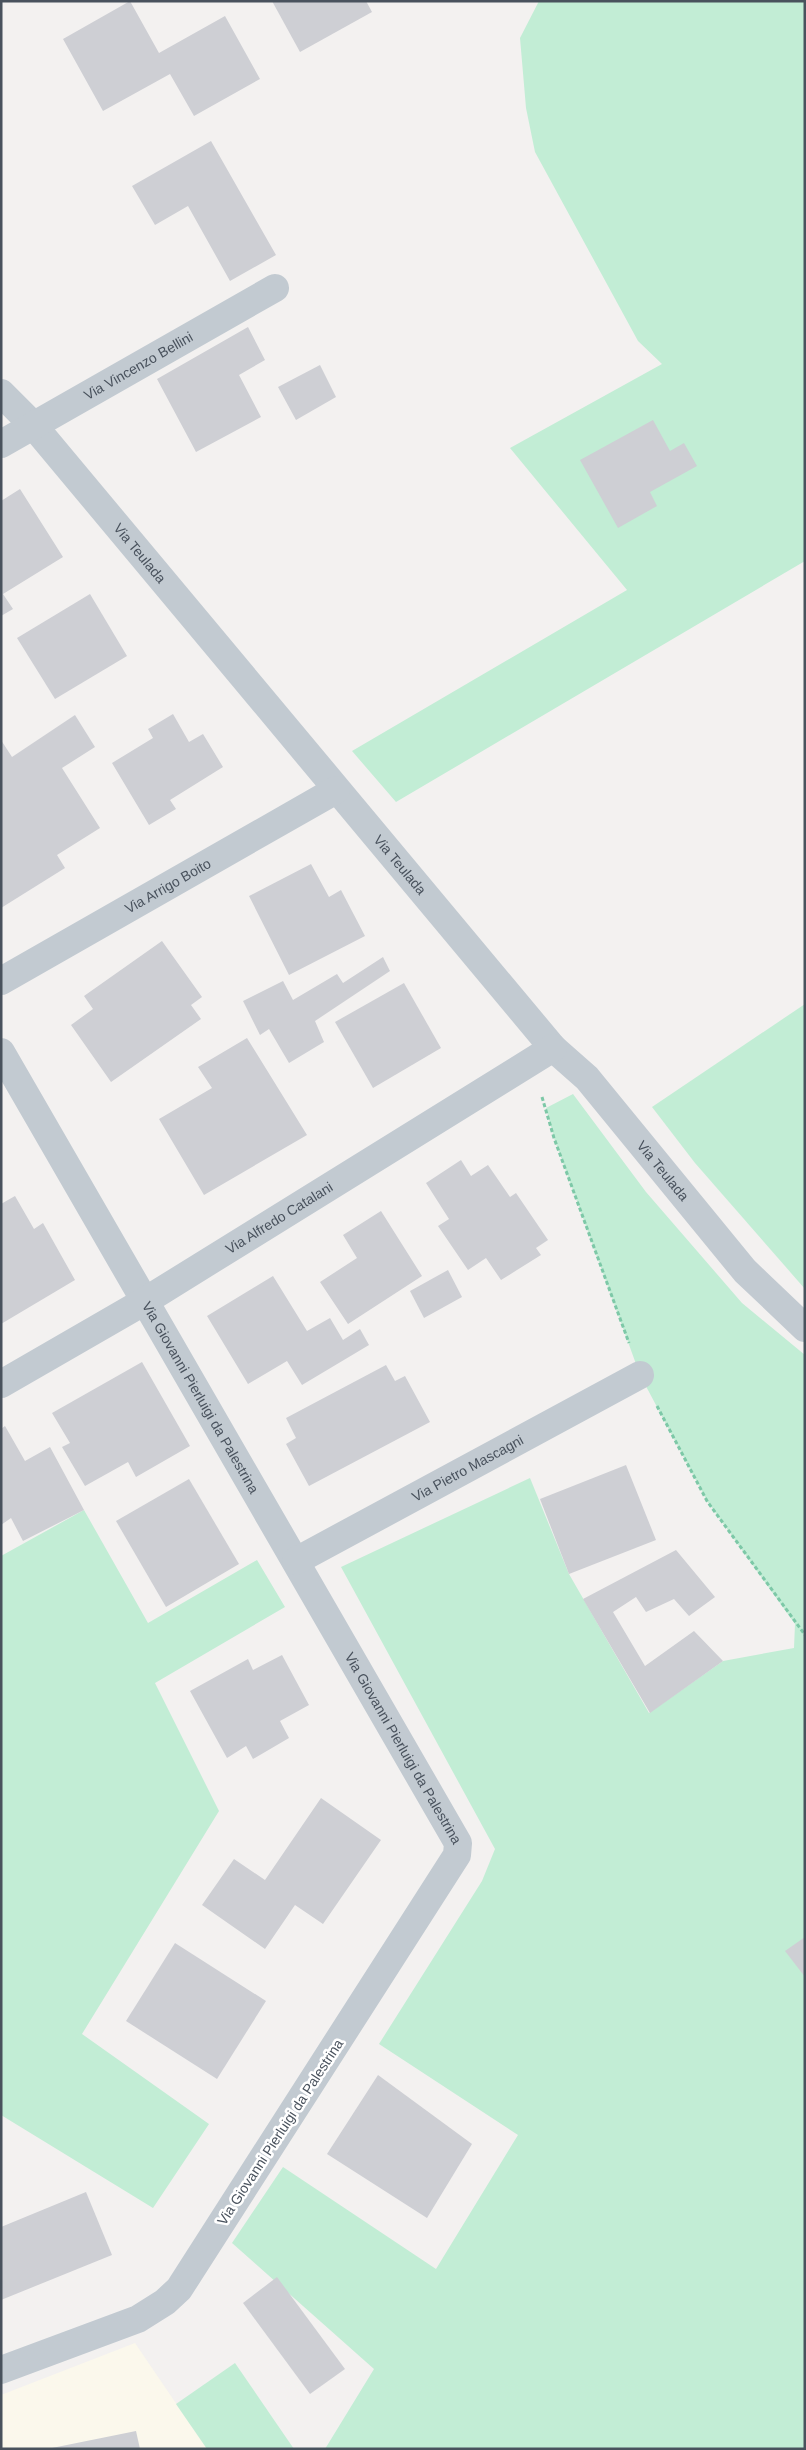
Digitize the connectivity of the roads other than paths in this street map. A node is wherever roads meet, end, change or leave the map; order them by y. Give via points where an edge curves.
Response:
1 (275, 288) dead end
2 (1, 394) edge
3 (33, 425) junction
4 (1, 444) edge
5 (336, 790) junction
6 (1, 981) edge
7 (553, 1048) junction
8 (1, 1052) edge
9 (145, 1301) junction
10 (805, 1328) edge
11 (640, 1375) dead end
12 (1, 1384) edge
13 (296, 1561) junction
14 (1, 2370) edge

1 - 3 street, Via Vincenzo Bellini
2 - 3 street, Via Teulada
3 - 4 street, Via Vincenzo Bellini
3 - 5 street, Via Teulada
5 - 6 street, Via Arrigo Boito
5 - 7 street, Via Teulada
7 - 9 street, Via Alfredo Catalani
7 - 10 street, Via Teulada via 587,1078 745,1271
8 - 9 street, Via Giovanni Pierluigi da Palestrina
9 - 12 street, Via Alfredo Catalani
9 - 13 street, Via Giovanni Pierluigi da Palestrina
11 - 13 street, Via Pietro Mascagni
13 - 14 street, Via Giovanni Pierluigi da Palestrina via 458,1843 457,1855 179,2289 138,2319

